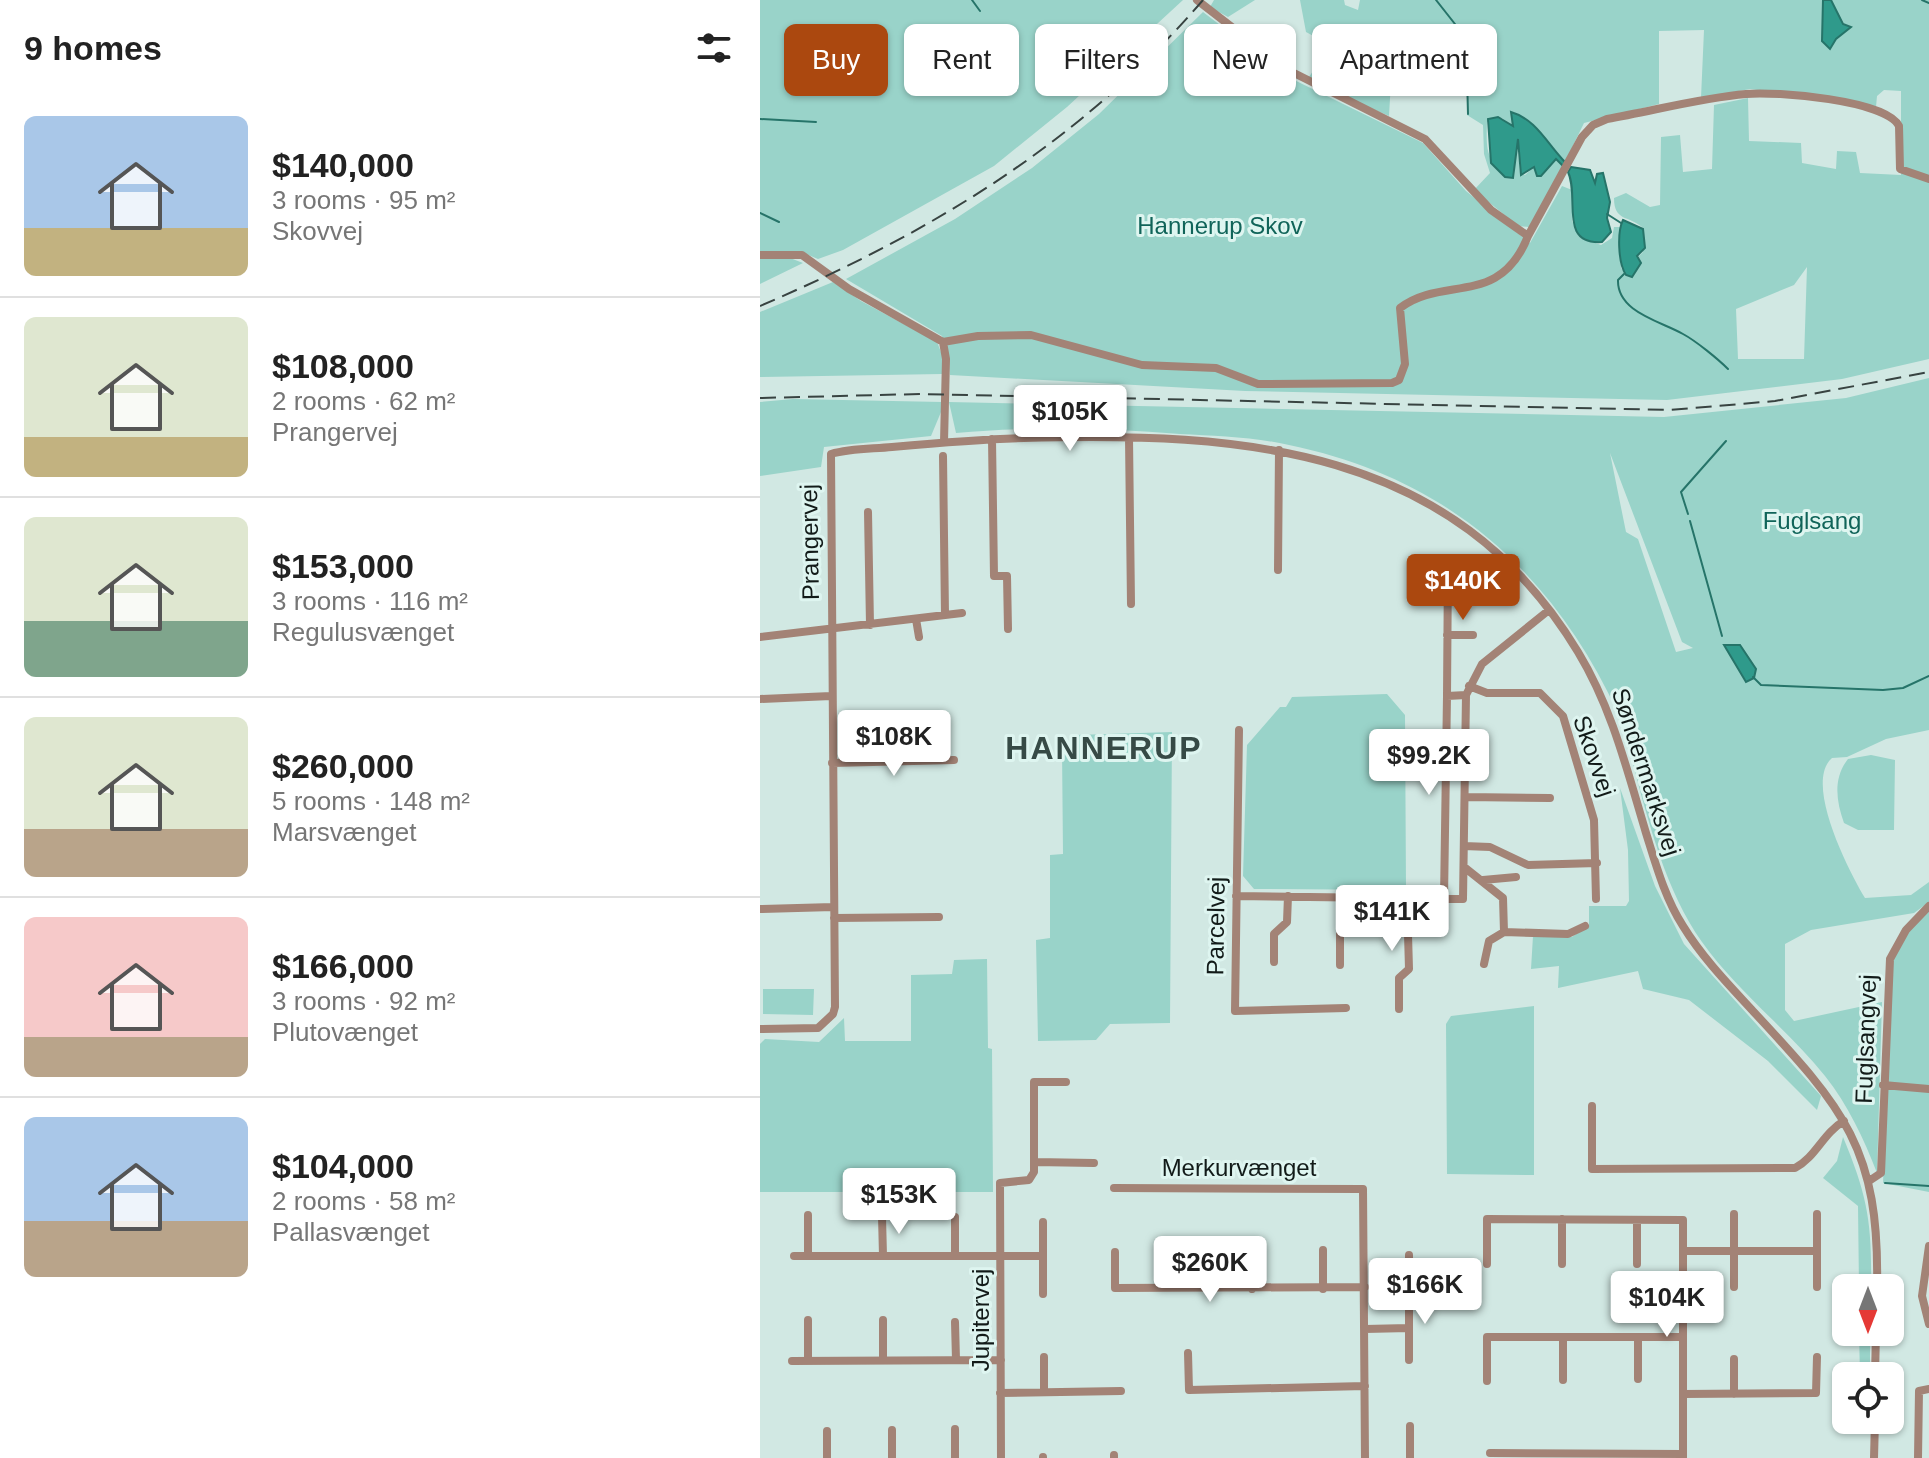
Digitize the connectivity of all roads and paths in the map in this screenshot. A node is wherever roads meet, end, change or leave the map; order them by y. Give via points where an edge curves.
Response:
1 (1197, 0) edge
2 (1929, 179) edge
3 (1528, 236) junction
4 (760, 255) edge
5 (943, 342) junction
6 (1129, 438) junction
7 (992, 439) junction
8 (944, 442) junction
9 (1279, 450) junction
10 (831, 454) joint
11 (940, 462) dead end
12 (868, 512) dead end
13 (1448, 562) dead end
14 (1278, 570) dead end
15 (1478, 592) dead end
16 (1448, 594) junction
17 (1131, 604) dead end
18 (1549, 610) junction
19 (962, 613) dead end
20 (945, 615) junction
21 (916, 619) junction
22 (870, 625) junction
23 (831, 629) junction
24 (1008, 629) dead end
25 (1447, 635) junction
26 (1473, 635) dead end
27 (760, 637) edge
28 (919, 637) dead end
29 (1467, 691) junction
30 (831, 696) junction
31 (1447, 696) junction
32 (760, 699) edge
33 (1239, 730) dead end
34 (954, 760) dead end
35 (832, 763) junction
36 (1465, 797) junction
37 (1550, 798) dead end
38 (1464, 846) junction
39 (1597, 863) junction
40 (1464, 867) junction
41 (1516, 877) dead end
42 (1483, 880) junction
43 (1236, 896) junction
44 (1288, 896) junction
45 (1354, 897) junction
46 (1400, 898) junction
47 (1444, 899) junction
48 (1596, 899) dead end
49 (1929, 906) edge
50 (833, 907) junction
51 (760, 909) edge
52 (939, 917) dead end
53 (834, 918) junction
54 (1585, 926) dead end
55 (1504, 932) junction
56 (1274, 962) dead end
57 (1484, 964) dead end
58 (1340, 965) dead end
59 (1346, 1008) dead end
60 (1399, 1009) dead end
61 (760, 1029) edge
62 (1066, 1082) dead end
63 (1883, 1085) junction
64 (1929, 1089) edge
65 (1592, 1106) dead end
66 (1844, 1121) junction
67 (1035, 1162) junction
68 (1094, 1163) dead end
69 (1869, 1181) junction
70 (1114, 1188) dead end
71 (1734, 1214) dead end
72 (1817, 1214) dead end
73 (808, 1215) dead end
74 (882, 1216) dead end
75 (955, 1217) dead end
76 (1562, 1219) junction
77 (1637, 1220) junction
78 (1043, 1222) dead end
79 (1929, 1246) edge
80 (1323, 1250) dead end
81 (1184, 1251) dead end
82 (1683, 1251) junction
83 (1734, 1251) junction
84 (1817, 1251) junction
85 (1115, 1252) dead end
86 (1252, 1253) dead end
87 (1409, 1255) dead end
88 (794, 1256) dead end
89 (808, 1256) junction
90 (883, 1256) junction
91 (955, 1256) junction
92 (1001, 1256) junction
93 (1043, 1256) junction
94 (1487, 1264) dead end
95 (1562, 1264) dead end
96 (1637, 1264) dead end
97 (1877, 1274) edge
98 (1183, 1287) junction
99 (1365, 1287) junction
100 (1734, 1287) dead end
101 (1817, 1287) dead end
102 (1252, 1289) junction
103 (1323, 1289) junction
104 (1043, 1294) dead end
105 (808, 1320) dead end
106 (883, 1320) dead end
107 (955, 1322) dead end
108 (1929, 1324) edge
109 (1409, 1328) junction
110 (1365, 1329) junction
111 (1563, 1337) junction
112 (1638, 1337) junction
113 (1683, 1337) junction
114 (1188, 1353) dead end
115 (1044, 1357) dead end
116 (1817, 1357) dead end
117 (1734, 1359) dead end
118 (883, 1360) junction
119 (956, 1360) junction
120 (1001, 1360) junction
121 (1409, 1360) dead end
122 (792, 1361) dead end
123 (808, 1361) junction
124 (1638, 1379) dead end
125 (1563, 1380) dead end
126 (1487, 1381) dead end
127 (1365, 1386) junction
128 (1929, 1389) edge
129 (1121, 1391) dead end
130 (1044, 1392) junction
131 (1000, 1393) junction
132 (1683, 1394) junction
133 (1734, 1394) junction
134 (1410, 1426) dead end
135 (955, 1429) dead end
136 (892, 1430) dead end
137 (827, 1431) dead end
138 (1875, 1434) edge
139 (1490, 1453) dead end
140 (1563, 1456) edge
141 (1637, 1456) edge
142 (1683, 1456) edge
143 (827, 1458) edge
144 (892, 1458) edge
145 (955, 1458) edge
146 (1001, 1458) edge
147 (1365, 1458) edge
148 (1410, 1458) edge
149 (1874, 1458) edge
150 (1918, 1458) edge

1 - 3 street via 1298,77 1425,139 1491,210
2 - 3 street via 1900,169 1899,126 1888,115 1837,101 1746,94 1593,125
3 - 5 street via 1515,262 1499,276 1400,308 1405,364 1403,375 1392,383 1258,384 1217,368 1142,365 1031,335
4 - 5 street via 808,259 849,289
5 - 8 street
6 - 7 street, Søndermarksvej
6 - 9 street, Søndermarksvej
6 - 17 street
7 - 8 street, Søndermarksvej
7 - 24 street via 994,576 1007,576
8 - 10 street, Søndermarksvej
9 - 14 street
9 - 18 street, Søndermarksvej via 1385,479 1421,500 1495,553
10 - 23 street, Prangervej
11 - 20 street
12 - 22 street
13 - 16 street
15 - 16 street
16 - 25 street
18 - 29 street via 1482,664
18 - 66 street, Søndermarksvej via 1576,648 1608,711 1661,880 1680,922 1707,961 1817,1079
19 - 20 street
20 - 21 street
21 - 22 street
21 - 28 street
22 - 23 street
23 - 27 street, Prangervej
23 - 30 street, Prangervej
25 - 26 street
25 - 31 street
29 - 31 street, Skovvej
29 - 36 street
29 - 39 street, Skovvej via 1540,693 1563,716 1594,820
30 - 32 street
30 - 35 street, Prangervej
31 - 47 street
33 - 43 street, Parcelvej
34 - 35 street
35 - 50 street, Prangervej
36 - 37 street
36 - 38 street
38 - 39 street via 1490,847 1528,865
38 - 40 street
39 - 48 street, Skovvej
40 - 42 street
40 - 47 street via 1463,899
41 - 42 street
42 - 55 street via 1503,898
43 - 44 street
43 - 59 street, Parcelvej via 1235,1011
44 - 45 street
44 - 56 street via 1287,922 1274,934
45 - 46 street
45 - 58 street via 1354,922 1340,934
46 - 47 street
46 - 60 street via 1399,926 1408,934 1409,969 1399,978
49 - 63 street, Fuglsangvej via 1906,930 1890,959
50 - 51 street
50 - 53 street, Prangervej
52 - 53 street
53 - 61 street, Prangervej via 833,1014 813,1030
54 - 55 street via 1568,934
55 - 57 street via 1489,941
62 - 67 street via 1034,1082
63 - 64 street
63 - 69 street, Fuglsangvej via 1881,1173
65 - 66 street via 1592,1169 1795,1168
66 - 69 street, Søndermarksvej
67 - 68 street
67 - 92 street, Jupitervej via 1029,1180 1000,1183
69 - 97 street, Søndermarksvej
70 - 99 street, Merkurvænget via 1363,1189
71 - 83 street
72 - 84 street
73 - 89 street
74 - 90 street
75 - 91 street
76 - 77 street
76 - 94 street via 1487,1219
76 - 95 street
77 - 82 street via 1683,1220
77 - 96 street
78 - 93 street
79 - 108 street via 1922,1296
80 - 103 street
81 - 98 street
82 - 83 street
82 - 113 street
83 - 84 street
83 - 100 street
84 - 101 street
85 - 98 street via 1115,1288
86 - 102 street
87 - 109 street
88 - 89 street
89 - 90 street
90 - 91 street
91 - 92 street
92 - 93 street
92 - 120 street, Jupitervej
93 - 104 street
98 - 102 street
99 - 103 street
99 - 110 street
102 - 103 street
105 - 123 street
106 - 118 street
107 - 119 street
109 - 110 street
109 - 121 street
110 - 127 street
111 - 112 street
111 - 125 street
111 - 126 street via 1487,1337
112 - 113 street
112 - 124 street
113 - 132 street
114 - 127 street via 1189,1390
115 - 130 street
116 - 133 street via 1816,1393
117 - 133 street
118 - 119 street
118 - 123 street
119 - 120 street
120 - 131 street, Jupitervej
122 - 123 street
127 - 147 street
128 - 150 street via 1919,1391
129 - 130 street
130 - 131 street
131 - 146 street, Jupitervej
132 - 133 street
132 - 142 street
134 - 148 street
135 - 145 street
136 - 144 street
137 - 143 street
138 - 149 street
139 - 140 street
140 - 141 street
141 - 142 street

